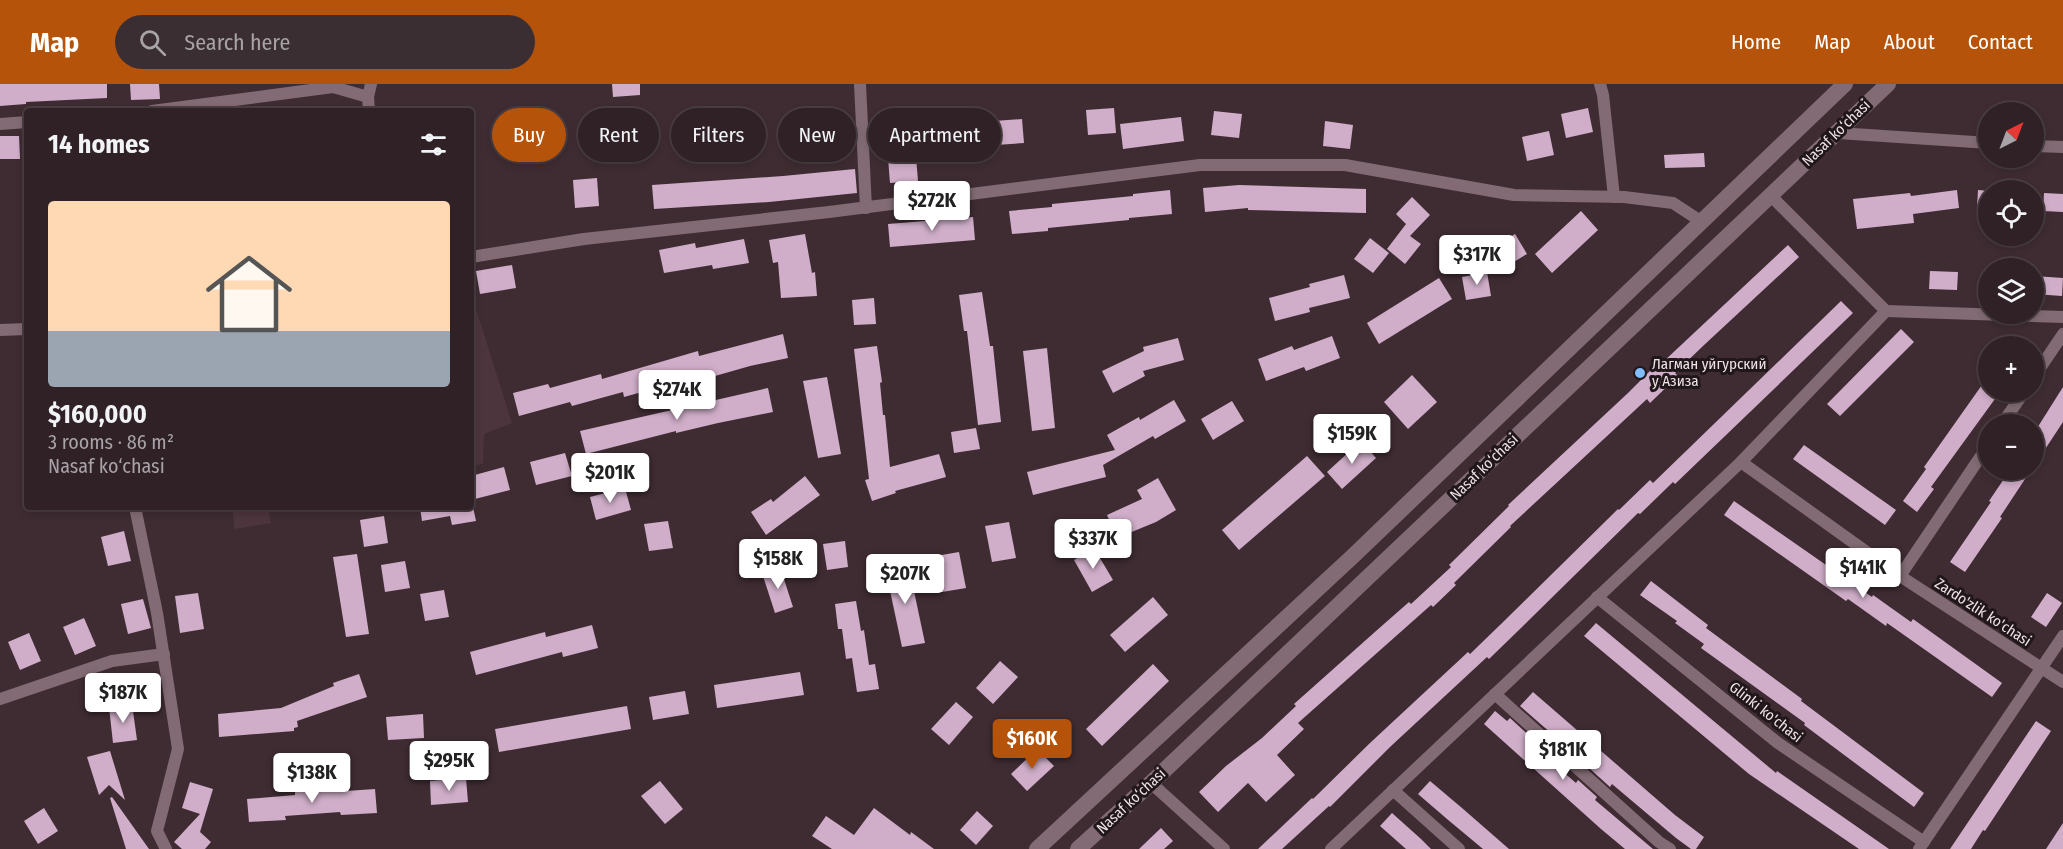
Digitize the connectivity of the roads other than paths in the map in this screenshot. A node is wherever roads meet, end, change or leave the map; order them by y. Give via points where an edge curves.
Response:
1 (371, 84) edge
2 (860, 84) edge
3 (1600, 84) edge
4 (1845, 84) edge
5 (1887, 84) edge
6 (368, 97) junction
7 (175, 108) edge
8 (369, 108) edge
9 (24, 122) edge
10 (0, 124) edge
11 (1838, 133) junction
12 (1978, 142) edge
13 (2044, 146) edge
14 (2063, 147) edge
15 (1770, 195) junction
16 (1614, 197) junction
17 (866, 208) junction
18 (1702, 222) junction
19 (474, 257) edge
20 (1886, 311) junction
21 (2063, 317) edge
22 (24, 329) edge
23 (0, 330) edge
24 (2063, 334) edge
25 (2044, 362) edge
26 (1978, 460) edge
27 (1741, 462) junction
28 (136, 510) edge
29 (1900, 576) junction
30 (1597, 597) junction
31 (2063, 636) edge
32 (164, 654) junction
33 (2041, 668) junction
34 (2063, 682) edge
35 (1495, 694) junction
36 (0, 699) edge
37 (1151, 783) junction
38 (1393, 790) junction
39 (1921, 845) edge
40 (165, 849) edge
41 (1037, 849) edge
42 (1078, 849) edge
43 (1224, 849) edge
44 (1331, 849) edge
45 (1459, 849) edge
46 (1670, 849) edge

1 - 6 street
2 - 17 street
3 - 16 street
4 - 18 main road, Nasaf ko‘chasi
5 - 11 main road, Nasaf ko‘chasi
6 - 7 street via 333,87
6 - 8 street
9 - 10 street
11 - 12 street
11 - 15 main road, Nasaf ko‘chasi
13 - 14 street
15 - 20 street
15 - 37 main road, Nasaf ko‘chasi
16 - 17 street via 1514,195 1345,165 1200,165
16 - 18 street via 1672,203
17 - 19 street via 584,239
18 - 41 main road, Nasaf ko‘chasi via 1352,557
20 - 21 street
20 - 27 street
22 - 23 street
24 - 25 street
26 - 29 street
27 - 29 street, Zardo'zlik ko'chasi
27 - 30 street
28 - 32 street
29 - 33 street, Zardo'zlik ko'chasi
30 - 35 street
30 - 39 street, Glinki ko'chasi via 1778,743
31 - 33 street
32 - 36 street via 112,661
32 - 40 street via 178,749 157,831
33 - 34 street, Zardo'zlik ko'chasi
33 - 39 street
35 - 38 street
35 - 46 street
37 - 42 main road, Nasaf ko‘chasi
37 - 43 street
38 - 44 street
38 - 45 street

